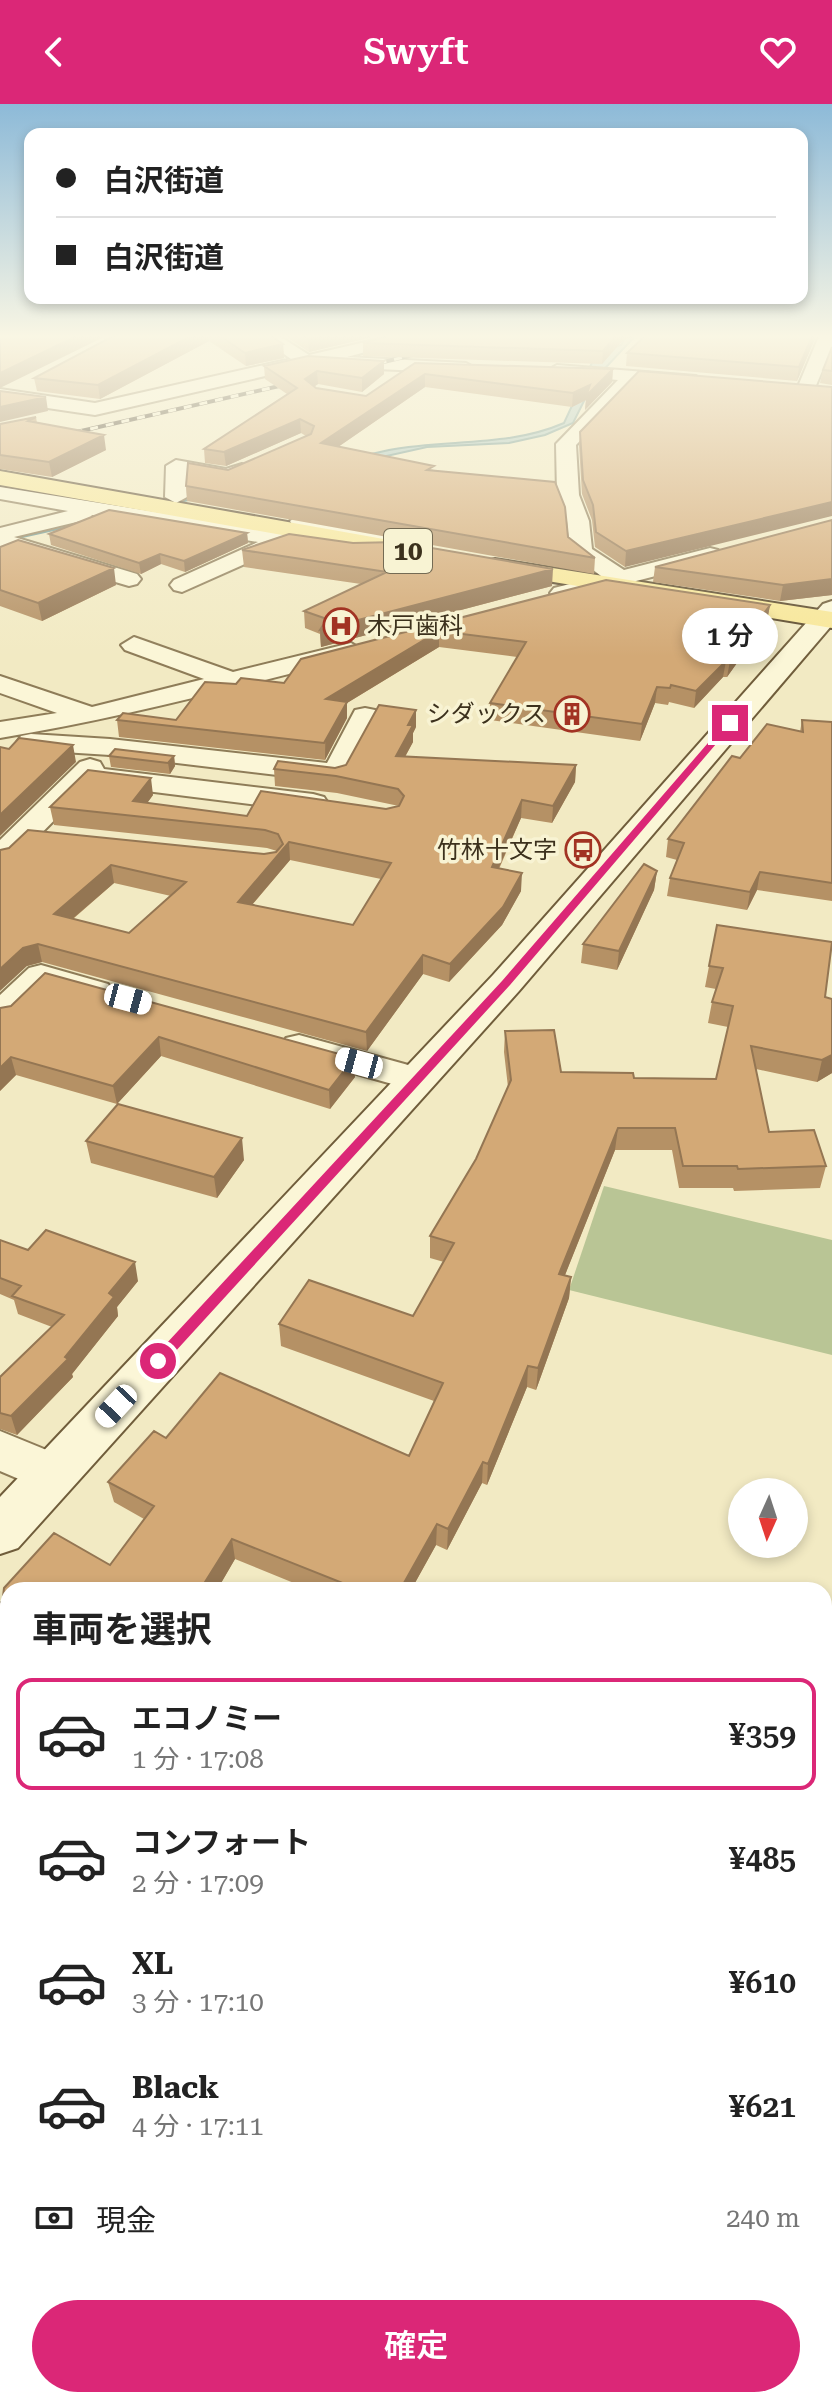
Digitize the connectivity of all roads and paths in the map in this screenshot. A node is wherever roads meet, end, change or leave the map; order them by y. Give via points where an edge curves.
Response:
1 (568, 441) edge
2 (265, 459) edge
3 (10, 474) edge
4 (0, 493) edge
5 (176, 497) junction
6 (27, 498) junction
7 (0, 508) edge
8 (97, 511) junction
9 (281, 540) junction
10 (399, 549) junction
11 (726, 552) edge
12 (444, 557) edge
13 (475, 563) edge
14 (129, 579) dead end
15 (608, 581) junction
16 (182, 585) dead end
17 (536, 600) edge
18 (829, 616) edge
19 (371, 645) edge
20 (235, 682) junction
21 (0, 684) edge
22 (184, 694) junction
23 (92, 715) junction
24 (365, 716) dead end
25 (0, 732) edge
26 (110, 747) junction
27 (84, 775) junction
28 (336, 805) edge
29 (0, 857) edge
30 (131, 1000) edge
31 (0, 1014) edge
32 (267, 1038) edge
33 (417, 1079) junction
34 (0, 1450) edge
35 (54, 1474) junction
36 (0, 1532) edge

1 - 15 street via 568,495 581,552
2 - 5 street via 228,476 176,466
3 - 5 street
3 - 10 main road, 10
4 - 6 street
5 - 10 street via 372,535
6 - 7 street
6 - 8 street
8 - 9 street
8 - 14 street via 1,534 6,543
9 - 10 street via 344,549
9 - 16 street
10 - 12 main road, 10
11 - 15 street
13 - 15 main road
15 - 17 street
15 - 18 main road
18 - 33 main road
19 - 20 street
20 - 22 street
20 - 22 street via 134,666
21 - 23 street
22 - 23 street
23 - 25 street
24 - 26 street via 336,773
25 - 26 street via 21,741
26 - 27 street
27 - 28 street
27 - 29 street via 39,836
30 - 31 street via 41,975
32 - 33 street
33 - 35 main road
34 - 35 street
35 - 36 main road

